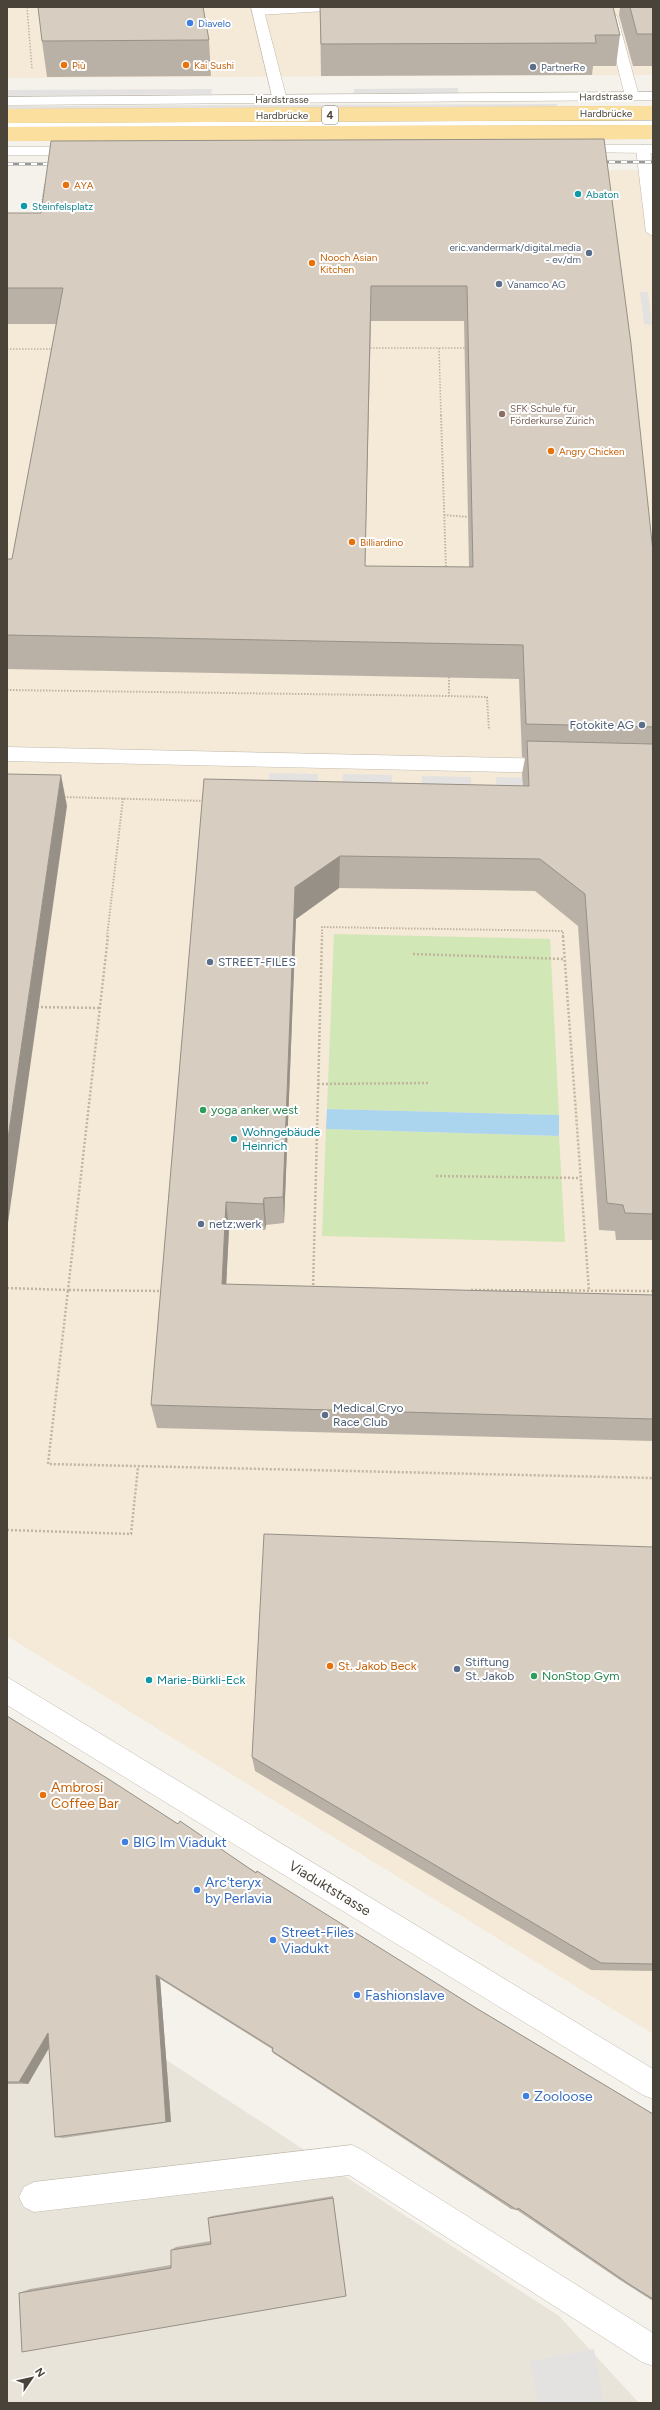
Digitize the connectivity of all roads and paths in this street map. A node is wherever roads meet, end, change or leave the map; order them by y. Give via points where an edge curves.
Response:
1 (27, 7) edge
2 (326, 7) edge
3 (258, 9) edge
4 (604, 9) edge
5 (624, 10) dead end
6 (33, 72) dead end
7 (632, 96) junction
8 (653, 96) edge
9 (280, 100) junction
10 (7, 101) edge
11 (653, 113) edge
12 (7, 116) edge
13 (653, 123) edge
14 (7, 126) edge
15 (653, 132) edge
16 (7, 134) edge
17 (566, 149) edge
18 (648, 149) edge
19 (7, 151) edge
20 (95, 151) edge
21 (45, 180) edge
22 (40, 216) edge
23 (653, 229) edge
24 (359, 348) edge
25 (439, 348) junction
26 (470, 348) edge
27 (7, 349) edge
28 (61, 349) edge
29 (444, 515) junction
30 (468, 517) dead end
31 (446, 570) edge
32 (449, 672) edge
33 (7, 690) edge
34 (450, 696) junction
35 (489, 732) dead end
36 (7, 754) edge
37 (568, 767) edge
38 (61, 797) edge
39 (123, 798) junction
40 (210, 801) edge
41 (412, 954) dead end
42 (564, 959) junction
43 (37, 1007) dead end
44 (100, 1008) junction
45 (318, 1084) junction
46 (428, 1084) dead end
47 (436, 1176) dead end
48 (580, 1178) junction
49 (7, 1288) edge
50 (305, 1289) edge
51 (313, 1289) junction
52 (321, 1289) edge
53 (68, 1290) junction
54 (463, 1290) edge
55 (168, 1291) edge
56 (589, 1291) junction
57 (653, 1291) edge
58 (138, 1467) junction
59 (653, 1478) edge
60 (7, 1530) edge
61 (7, 1690) edge
62 (653, 2085) edge
63 (34, 2197) dead end
64 (653, 2351) edge

1 - 6 path
2 - 3 street
3 - 9 street
4 - 5 street
4 - 7 street
7 - 8 street, Hardstrasse
7 - 9 street, Hardstrasse
9 - 10 street, Hardstrasse
11 - 12 main road, Hardbrücke / 4, bridge
13 - 14 street
15 - 16 main road, Hardbrücke, bridge
17 - 18 street
18 - 23 street
19 - 20 street
21 - 22 path
24 - 25 path
25 - 26 path
25 - 29 path
27 - 28 path
29 - 30 path
29 - 31 path
32 - 34 path
33 - 34 path
34 - 35 path via 487,697
36 - 37 street
38 - 39 path
39 - 40 path
39 - 44 path
41 - 42 path
42 - 45 path via 563,931 322,927
42 - 48 path
43 - 44 path
44 - 53 path
45 - 46 path
45 - 51 path
47 - 48 path
48 - 56 path
49 - 53 path
50 - 51 path
51 - 52 path
53 - 55 path
53 - 58 path via 48,1464
54 - 56 path
56 - 57 path
58 - 59 path
58 - 60 path via 131,1534
61 - 62 street, Viaduktstrasse
63 - 64 street via 352,2160

